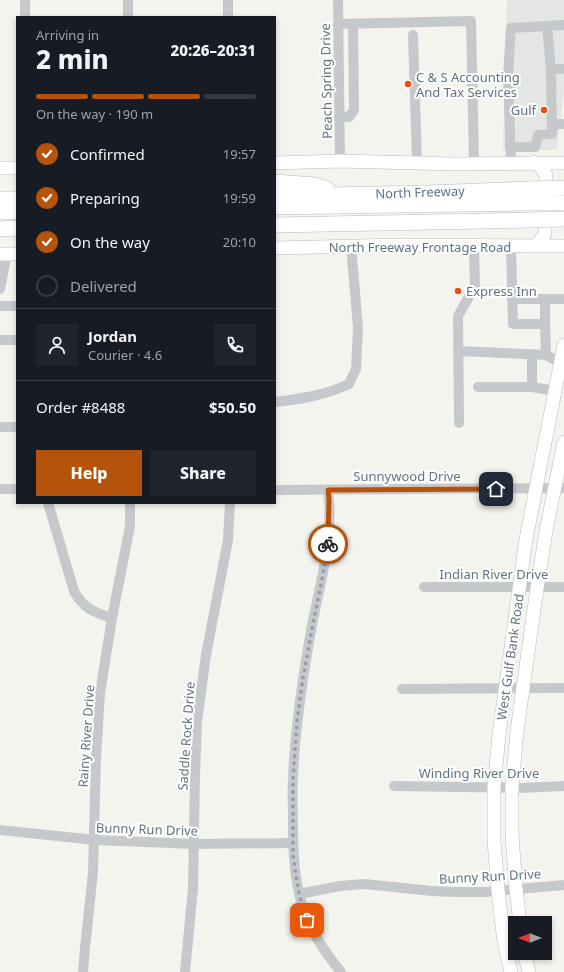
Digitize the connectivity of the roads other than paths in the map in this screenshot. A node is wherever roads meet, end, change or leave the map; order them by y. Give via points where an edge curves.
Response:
1 (25, 0) edge
2 (128, 0) edge
3 (228, 0) edge
4 (338, 0) edge
5 (25, 16) edge
6 (128, 16) edge
7 (228, 16) edge
8 (338, 24) junction
9 (353, 24) junction
10 (564, 25) edge
11 (547, 26) junction
12 (413, 35) dead end
13 (551, 69) junction
14 (564, 69) edge
15 (339, 116) junction
16 (552, 124) junction
17 (564, 124) edge
18 (510, 147) junction
19 (535, 147) junction
20 (340, 161) junction
21 (534, 162) junction
22 (564, 162) edge
23 (276, 163) edge
24 (417, 163) junction
25 (510, 163) junction
26 (474, 164) junction
27 (0, 168) edge
28 (16, 168) edge
29 (276, 182) edge
30 (564, 188) edge
31 (344, 195) junction
32 (276, 196) edge
33 (530, 196) junction
34 (16, 199) edge
35 (0, 200) edge
36 (564, 203) edge
37 (276, 208) edge
38 (0, 212) edge
39 (16, 212) edge
40 (564, 219) edge
41 (378, 223) junction
42 (276, 224) edge
43 (16, 228) edge
44 (0, 229) edge
45 (276, 233) edge
46 (351, 246) junction
47 (474, 246) junction
48 (511, 246) junction
49 (536, 246) junction
50 (564, 246) edge
51 (276, 248) edge
52 (8, 254) edge
53 (0, 289) edge
54 (564, 299) edge
55 (512, 300) junction
56 (545, 300) junction
57 (0, 306) edge
58 (16, 306) edge
59 (545, 324) junction
60 (0, 340) edge
61 (16, 340) edge
62 (564, 345) edge
63 (458, 352) junction
64 (532, 354) junction
65 (546, 355) junction
66 (562, 363) edge
67 (478, 387) dead end
68 (532, 387) junction
69 (555, 391) junction
70 (276, 402) edge
71 (459, 423) dead end
72 (0, 427) edge
73 (16, 427) edge
74 (564, 442) edge
75 (536, 488) junction
76 (559, 488) edge
77 (16, 489) edge
78 (0, 490) edge
79 (276, 490) edge
80 (328, 490) junction
81 (48, 504) edge
82 (130, 504) edge
83 (230, 504) edge
84 (424, 587) dead end
85 (564, 587) edge
86 (519, 588) junction
87 (537, 588) junction
88 (112, 618) junction
89 (506, 688) junction
90 (523, 688) junction
91 (564, 688) edge
92 (402, 689) dead end
93 (394, 786) dead end
94 (564, 786) edge
95 (494, 787) junction
96 (512, 787) junction
97 (0, 830) edge
98 (95, 840) junction
99 (293, 843) junction
100 (194, 844) junction
101 (564, 885) edge
102 (516, 888) junction
103 (498, 890) junction
104 (299, 894) junction
105 (519, 916) edge
106 (526, 960) edge
107 (83, 972) edge
108 (187, 972) edge
109 (342, 972) edge
110 (511, 972) edge
111 (529, 972) edge

1 - 5 street
2 - 6 street
3 - 7 street
4 - 8 street, Peach Spring Drive
8 - 9 street
8 - 15 street, Peach Spring Drive
9 - 15 street via 354,110 350,117
9 - 26 street via 471,21
10 - 11 street
11 - 13 street
11 - 18 street via 511,28 508,76
12 - 24 street
13 - 14 street
13 - 16 street
15 - 20 street, Peach Spring Drive
16 - 17 street
16 - 19 street via 552,134 538,135
18 - 19 street
18 - 25 street
19 - 21 street
20 - 23 main road
20 - 24 main road
21 - 22 main road
21 - 25 main road
21 - 49 main road via 546,175 545,234
24 - 26 main road
25 - 26 main road
27 - 28 main road
29 - 31 highway via 315,185
30 - 33 highway, North Freeway, bridge
31 - 32 highway, North Freeway
31 - 33 highway, North Freeway
33 - 36 highway, North Freeway, bridge
33 - 37 highway, North Freeway
34 - 35 highway
38 - 39 highway
40 - 41 highway, bridge
41 - 42 highway
41 - 45 highway
43 - 44 highway
46 - 47 main road, North Freeway Frontage Road
46 - 51 main road, North Freeway Frontage Road
46 - 70 street via 358,328 356,369 349,384 326,393
47 - 48 main road, North Freeway Frontage Road
47 - 63 street via 475,286 458,316
48 - 49 main road, North Freeway Frontage Road
48 - 55 street
49 - 50 main road, North Freeway Frontage Road
52 - 53 street
54 - 56 street
55 - 56 street
55 - 59 street via 513,324
56 - 59 street
57 - 58 street
59 - 65 street
60 - 61 street
62 - 66 main road, West Gulf Bank Road
63 - 64 street
63 - 71 street
64 - 65 street
64 - 68 street
65 - 66 street
66 - 69 main road, West Gulf Bank Road
67 - 68 street
68 - 69 street
69 - 75 main road, West Gulf Bank Road
72 - 73 street
74 - 76 main road, West Gulf Bank Road
75 - 76 street, Sunnywood Drive
75 - 80 street, Sunnywood Drive
75 - 86 main road, West Gulf Bank Road
76 - 87 main road, West Gulf Bank Road
77 - 78 street
79 - 80 street, Sunnywood Drive
80 - 99 street via 328,546 297,721 293,779
81 - 88 street via 74,591 89,609
82 - 88 street, Rainy River Drive via 130,526
83 - 100 street, Saddle Rock Drive via 228,540 206,655 198,715
84 - 86 street, Indian River Drive
85 - 87 street, Indian River Drive
86 - 87 street, Indian River Drive
86 - 89 main road, West Gulf Bank Road
87 - 90 main road, West Gulf Bank Road
88 - 98 street, Rainy River Drive via 98,718
89 - 90 street
89 - 92 street
89 - 95 main road, West Gulf Bank Road
90 - 91 street
90 - 96 main road, West Gulf Bank Road
93 - 95 street, Winding River Drive
94 - 96 street, Winding River Drive
95 - 96 street, Winding River Drive
95 - 103 main road, West Gulf Bank Road via 494,841
96 - 102 main road, West Gulf Bank Road
97 - 98 street, Bunny Run Drive
98 - 100 street, Bunny Run Drive
98 - 107 street, Rainy River Drive
99 - 100 street, Bunny Run Drive
99 - 104 street
100 - 108 street, Saddle Rock Drive
101 - 102 street, Bunny Run Drive
102 - 103 street, Bunny Run Drive
102 - 105 main road, West Gulf Bank Road
103 - 104 street, Bunny Run Drive via 432,891 364,884
103 - 110 main road, West Gulf Bank Road via 504,942
104 - 109 street via 307,920 325,951
106 - 111 main road

